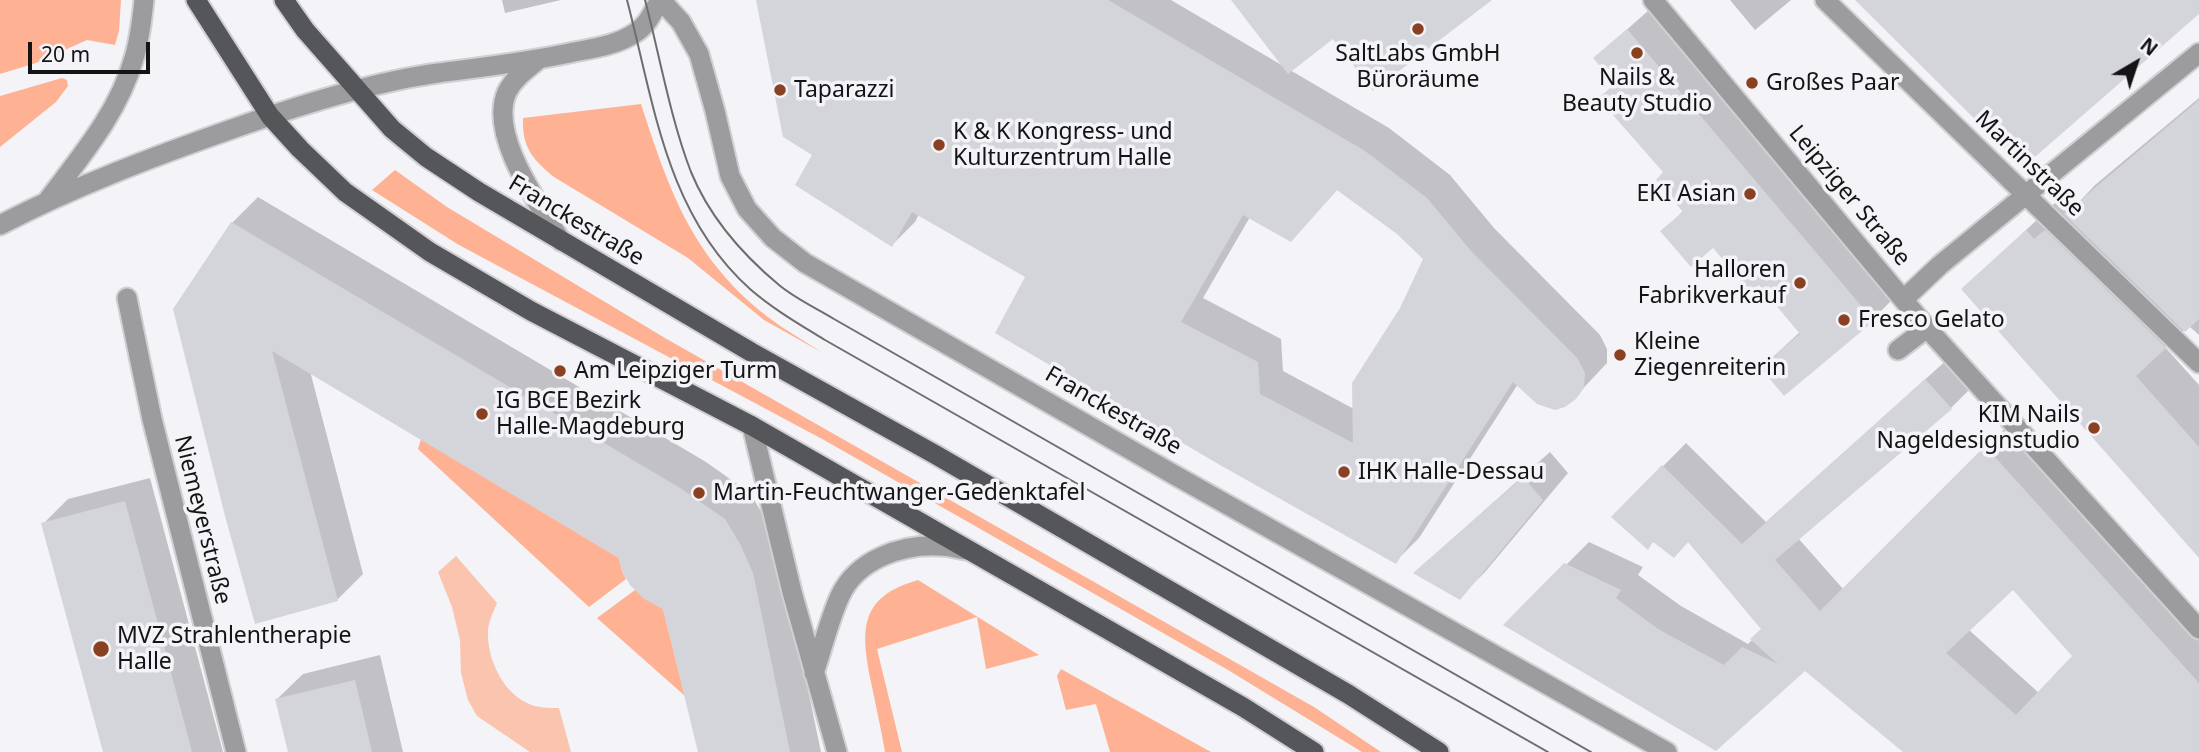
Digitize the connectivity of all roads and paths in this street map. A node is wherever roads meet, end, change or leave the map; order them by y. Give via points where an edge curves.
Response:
1 (145, 0) edge
2 (196, 0) edge
3 (284, 0) edge
4 (661, 0) edge
5 (1653, 0) edge
6 (1825, 0) edge
7 (2199, 53) edge
8 (539, 60) junction
9 (357, 90) junction
10 (270, 116) junction
11 (2026, 196) junction
12 (48, 200) junction
13 (0, 225) edge
14 (561, 242) junction
15 (127, 298) dead end
16 (1904, 299) junction
17 (1927, 328) junction
18 (1898, 350) dead end
19 (2199, 363) edge
20 (752, 426) junction
21 (973, 552) junction
22 (2199, 629) edge
23 (814, 673) junction
24 (236, 752) edge
25 (837, 752) edge
26 (1314, 752) edge
27 (1439, 752) edge
28 (1667, 752) edge

1 - 12 street via 134,59 114,108
2 - 10 main road
3 - 9 main road, Franckestraße
4 - 8 street, Franckestraße via 636,33 607,46
4 - 28 street, Franckestraße via 681,22 699,54 730,176 747,208 772,238 805,263
5 - 16 street, Leipziger Straße
6 - 11 street, Martinstraße
7 - 11 street
8 - 9 street, Franckestraße
8 - 14 street via 508,90 502,117 511,152
9 - 10 street, Franckestraße
9 - 14 main road, Franckestraße via 426,157
10 - 12 street, Franckestraße
10 - 20 main road via 331,181 430,252 531,311
11 - 16 street
11 - 19 street, Martinstraße
12 - 13 street, Franckestraße
14 - 27 main road, Franckestraße via 1348,694
15 - 24 street, Niemeyerstraße via 152,419
16 - 17 street, Leipziger Straße
17 - 18 street
17 - 22 street, Leipziger Straße
20 - 21 main road
20 - 23 street
21 - 23 street via 940,546 913,548 867,564 840,595
21 - 26 main road
23 - 25 street

